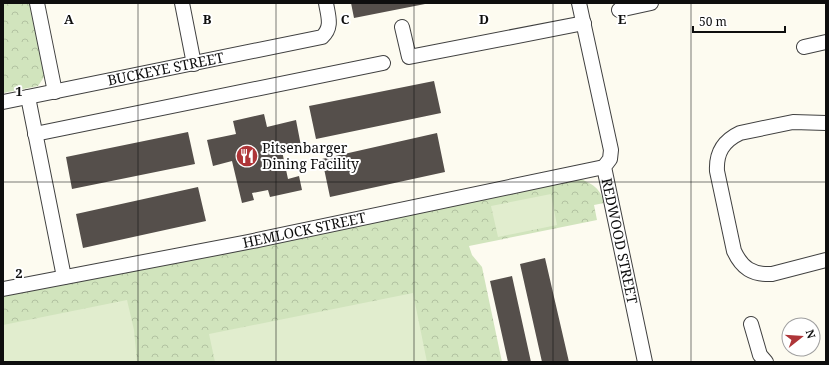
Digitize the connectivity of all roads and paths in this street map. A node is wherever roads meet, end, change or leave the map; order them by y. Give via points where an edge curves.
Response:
1 (37, 3) edge
2 (182, 3) edge
3 (326, 3) edge
4 (579, 3) edge
5 (651, 3) edge
6 (618, 10) dead end
7 (584, 23) junction
8 (402, 26) dead end
9 (826, 42) edge
10 (804, 47) dead end
11 (383, 63) dead end
12 (194, 64) junction
13 (55, 92) junction
14 (28, 97) junction
15 (3, 102) edge
16 (826, 123) edge
17 (35, 134) junction
18 (604, 167) junction
19 (826, 260) edge
20 (64, 277) junction
21 (3, 289) edge
22 (751, 324) dead end
23 (645, 362) edge
24 (766, 362) edge

1 - 13 street
2 - 12 street
3 - 12 street, BUCKEYE STREET via 329,21 327,32 322,37
4 - 7 street, REDWOOD STREET
5 - 6 street
7 - 8 street via 409,57
7 - 18 street, REDWOOD STREET via 611,150 610,159
9 - 10 street
11 - 17 street
12 - 13 street, BUCKEYE STREET
13 - 14 street, BUCKEYE STREET
14 - 15 street, BUCKEYE STREET
14 - 17 street
16 - 19 street via 793,122 740,134 726,142 716,163 738,260 750,270 764,274
17 - 20 street
18 - 20 street, HEMLOCK STREET
18 - 23 street, REDWOOD STREET
20 - 21 street, HEMLOCK STREET
22 - 24 street via 760,355

